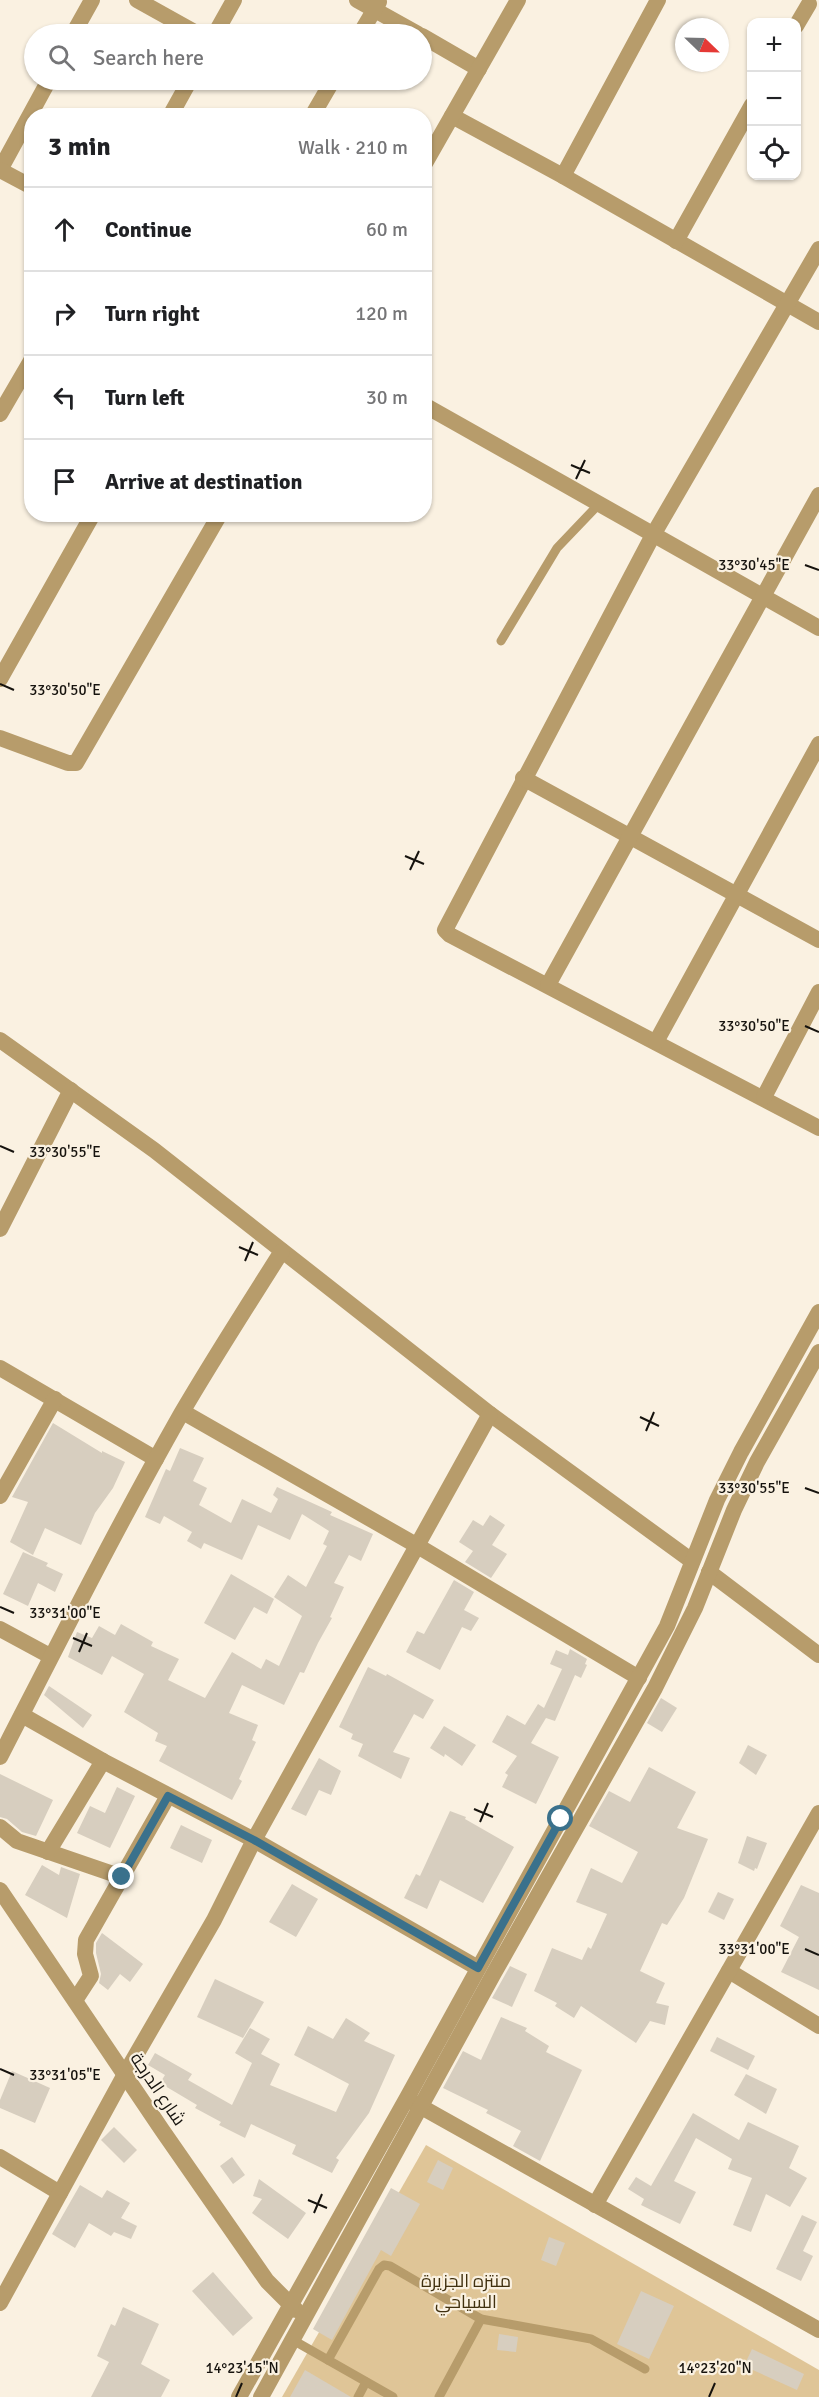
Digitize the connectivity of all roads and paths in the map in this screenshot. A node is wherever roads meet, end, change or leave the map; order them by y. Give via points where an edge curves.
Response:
1 (92, 0) edge
2 (137, 0) edge
3 (234, 0) edge
4 (357, 0) edge
5 (518, 0) edge
6 (658, 0) edge
7 (810, 4) edge
8 (377, 5) edge
9 (801, 18) edge
10 (79, 24) edge
11 (180, 24) edge
12 (220, 24) edge
13 (366, 24) edge
14 (404, 24) edge
15 (432, 42) edge
16 (479, 69) junction
17 (44, 90) edge
18 (184, 90) edge
19 (327, 90) edge
20 (34, 108) edge
21 (174, 108) edge
22 (317, 108) edge
23 (747, 114) edge
24 (452, 116) junction
25 (24, 126) edge
26 (432, 151) edge
27 (0, 170) edge
28 (563, 176) junction
29 (24, 183) edge
30 (676, 241) junction
31 (819, 249) edge
32 (788, 304) junction
33 (819, 322) edge
34 (24, 372) edge
35 (432, 410) edge
36 (0, 414) edge
37 (819, 495) edge
38 (599, 504) junction
39 (88, 522) edge
40 (215, 522) edge
41 (653, 535) junction
42 (762, 596) junction
43 (819, 628) edge
44 (501, 641) dead end
45 (0, 679) edge
46 (0, 738) edge
47 (819, 744) edge
48 (524, 778) junction
49 (628, 837) junction
50 (736, 895) junction
51 (819, 940) edge
52 (548, 986) junction
53 (819, 992) edge
54 (0, 1040) edge
55 (656, 1042) junction
56 (71, 1090) junction
57 (764, 1097) junction
58 (819, 1128) edge
59 (0, 1229) edge
60 (282, 1251) junction
61 (819, 1312) edge
62 (819, 1352) edge
63 (0, 1368) edge
64 (55, 1399) junction
65 (183, 1412) junction
66 (490, 1414) junction
67 (156, 1459) junction
68 (0, 1496) edge
69 (416, 1545) junction
70 (693, 1561) junction
71 (709, 1572) junction
72 (0, 1629) edge
73 (819, 1655) edge
74 (50, 1656) junction
75 (639, 1678) junction
76 (22, 1715) junction
77 (0, 1757) edge
78 (103, 1761) junction
79 (168, 1796) junction
80 (819, 1813) edge
81 (0, 1827) edge
82 (254, 1840) junction
83 (48, 1852) junction
84 (122, 1877) junction
85 (0, 1890) edge
86 (478, 1968) junction
87 (729, 1971) junction
88 (76, 2000) junction
89 (819, 2026) edge
90 (125, 2074) junction
91 (415, 2103) junction
92 (0, 2157) edge
93 (60, 2193) junction
94 (595, 2205) junction
95 (0, 2302) edge
96 (290, 2304) junction
97 (304, 2316) junction
98 (481, 2319) junction
99 (816, 2323) edge
100 (276, 2330) junction
101 (292, 2340) junction
102 (328, 2360) junction
103 (645, 2369) dead end
104 (366, 2382) junction
105 (239, 2397) edge
106 (261, 2397) edge
107 (358, 2397) edge
108 (393, 2397) edge
109 (439, 2397) edge

1 - 10 street
2 - 11 street
3 - 12 street
4 - 8 street
5 - 16 street
6 - 28 street
7 - 9 street
8 - 13 street
8 - 14 street
15 - 16 street
16 - 24 street
17 - 20 street
18 - 21 street
19 - 22 street
23 - 30 street
24 - 26 street
24 - 28 street
25 - 27 street
27 - 29 street
28 - 30 street
30 - 32 street
31 - 32 street
32 - 33 street
32 - 41 street
34 - 36 street
35 - 38 street
37 - 42 street
38 - 41 street
38 - 44 lane via 557,549
39 - 45 street
40 - 46 street via 76,763
41 - 42 street
41 - 48 street
42 - 43 street
42 - 49 street
47 - 50 street
48 - 49 street
48 - 52 street via 446,930
49 - 50 street
49 - 52 street
50 - 51 street
50 - 55 street
52 - 55 street
53 - 57 street
54 - 56 street
55 - 57 street
56 - 59 street
56 - 60 street
57 - 58 street
60 - 65 street
60 - 66 street
61 - 70 street via 741,1452
62 - 71 street via 757,1462
63 - 64 street
64 - 67 street
64 - 68 street
65 - 67 street
65 - 69 street
66 - 69 street
66 - 70 street
67 - 74 street
69 - 75 street
69 - 82 street
70 - 75 street via 676,1607
71 - 73 street
71 - 91 street via 655,1688 494,1973
72 - 74 street
74 - 76 street
75 - 86 street
76 - 77 street
76 - 78 street
78 - 79 street
78 - 83 street
79 - 82 street
79 - 84 street
80 - 87 street
81 - 83 street via 17,1841
82 - 86 street
82 - 90 street via 214,1920
83 - 84 street
84 - 88 street via 86,1940 91,1977
85 - 88 street, شارع الدرجة
86 - 91 street
87 - 89 street
87 - 94 street
88 - 90 street, شارع الدرجة
90 - 93 street
90 - 96 street, شارع الدرجة via 267,2281
91 - 94 street
91 - 96 street
91 - 97 street
92 - 93 street
93 - 95 street
94 - 99 street
96 - 97 street, شارع الدرجة
96 - 100 street
97 - 101 street
98 - 102 lane via 384,2265
98 - 103 lane via 591,2339
98 - 109 lane
100 - 101 lane
100 - 105 street
101 - 102 lane
101 - 106 street
102 - 104 lane
104 - 107 lane
104 - 108 lane

